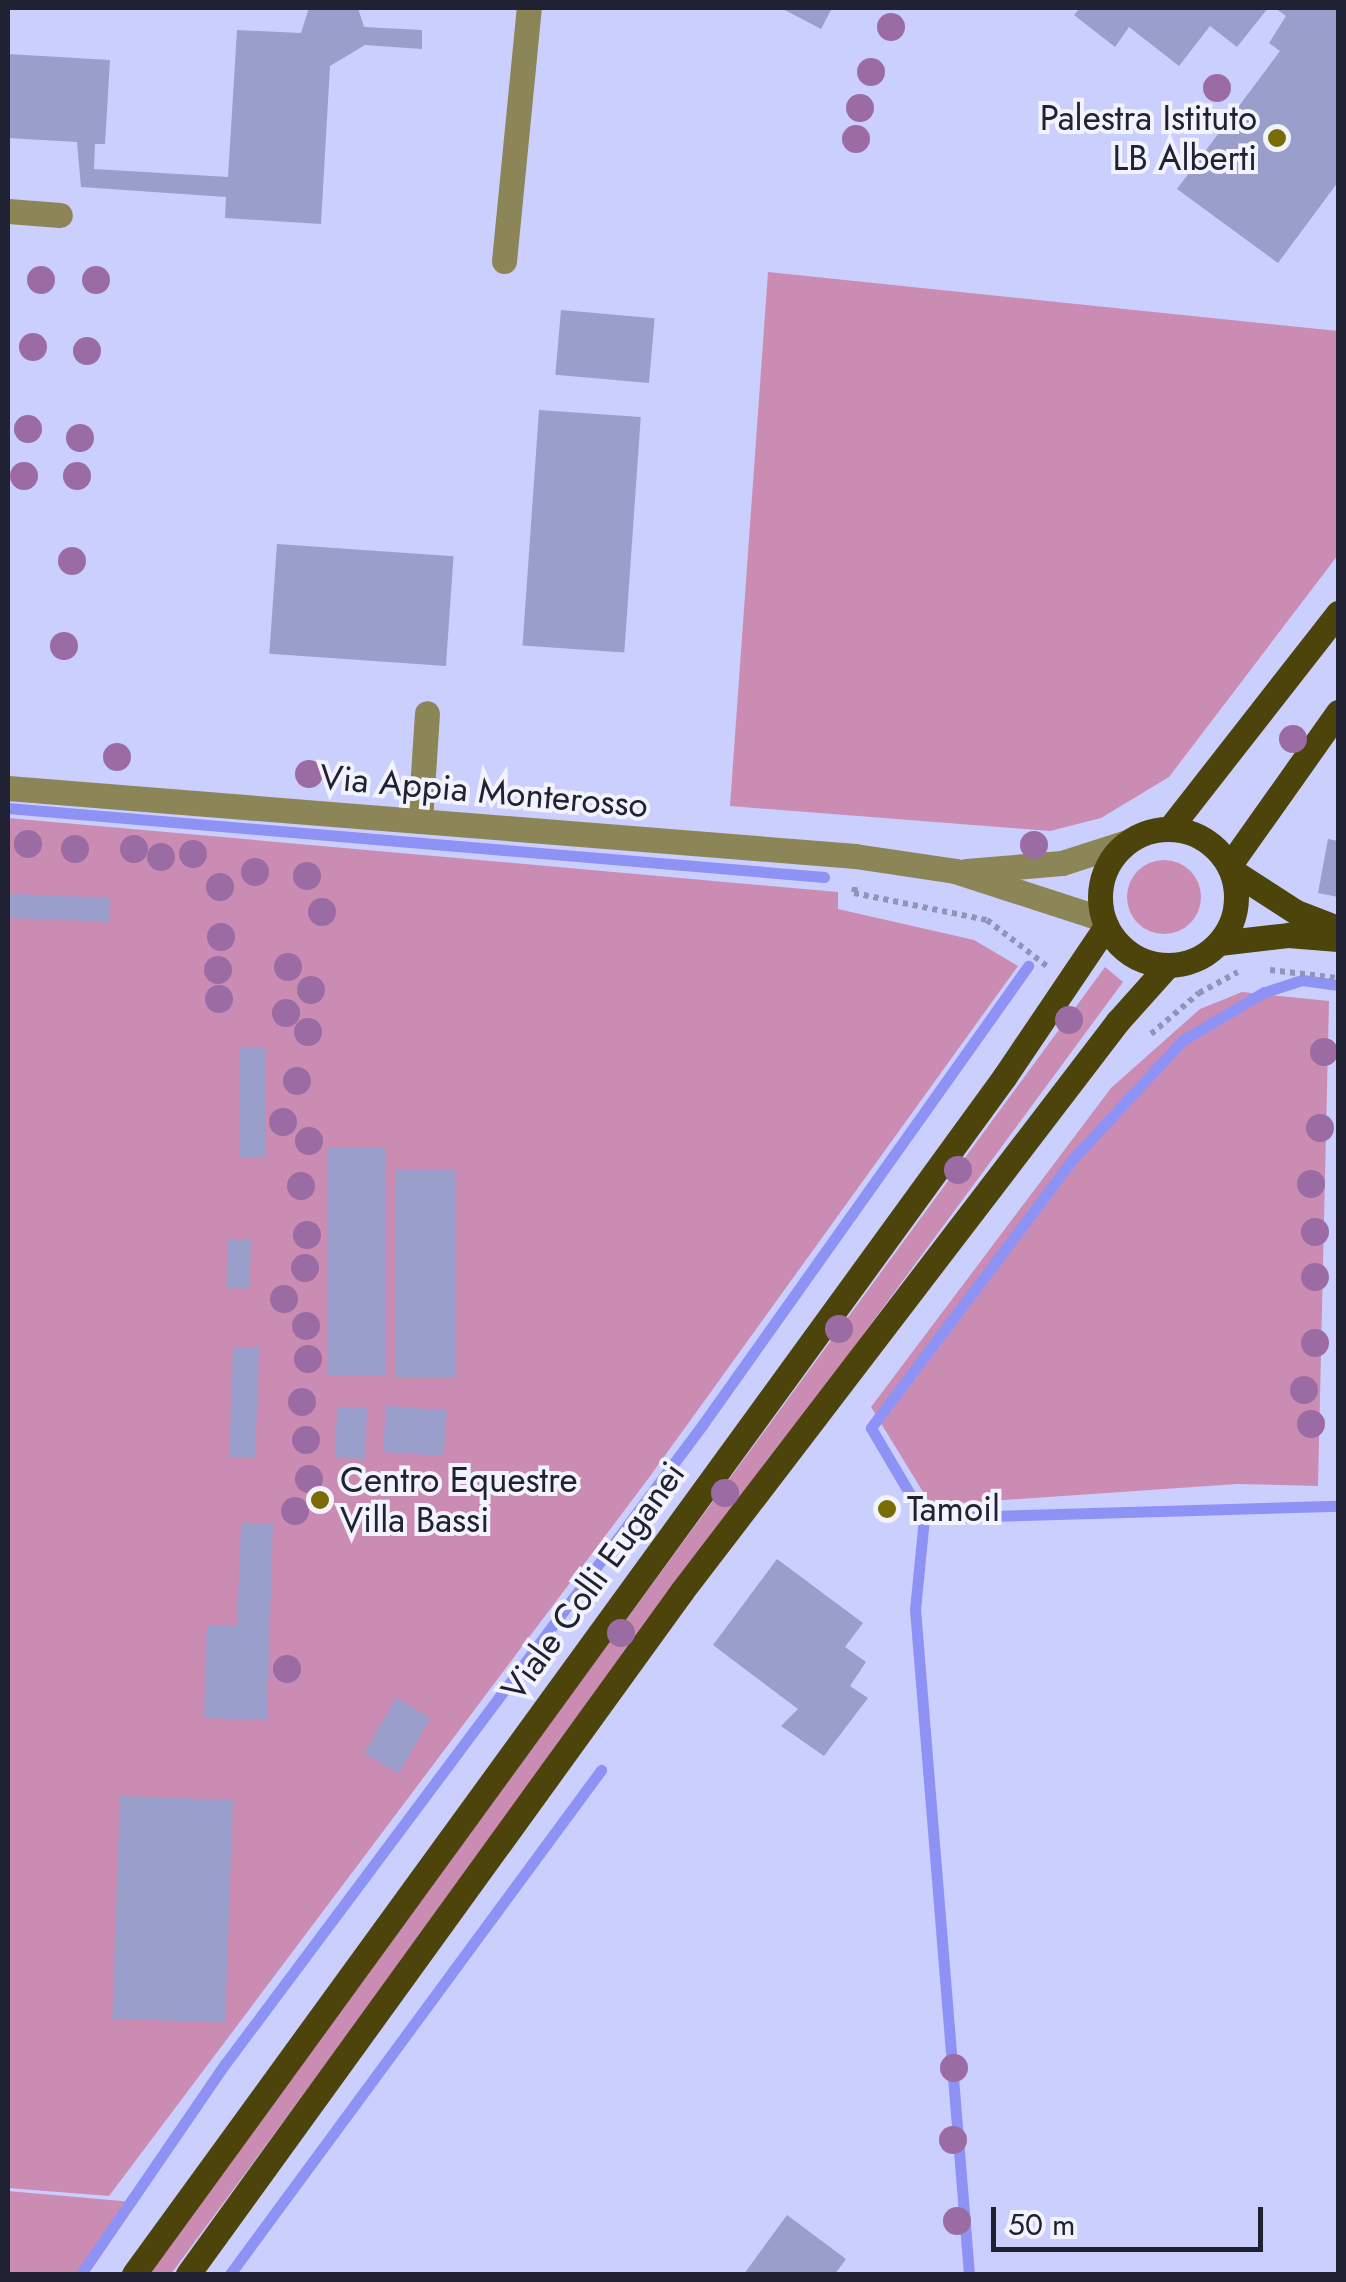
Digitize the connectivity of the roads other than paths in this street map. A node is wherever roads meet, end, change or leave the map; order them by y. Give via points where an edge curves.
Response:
1 (529, 8) edge
2 (8, 211) edge
3 (60, 215) dead end
4 (504, 261) dead end
5 (1338, 612) edge
6 (1338, 712) edge
7 (428, 713) dead end
8 (8, 788) edge
9 (420, 821) junction
10 (1170, 828) junction
11 (1127, 842) junction
12 (1230, 868) junction
13 (955, 872) junction
14 (1104, 923) junction
15 (1338, 928) edge
16 (1338, 939) edge
17 (1219, 942) junction
18 (1168, 965) junction
19 (134, 2274) edge
20 (188, 2274) edge

1 - 4 street
2 - 3 street
5 - 10 main road
6 - 12 main road
7 - 9 street
8 - 9 street, Via Appia Monterosso
9 - 13 street, Via Appia Monterosso via 855,856
10 - 11 main road
10 - 12 main road via 1205,839
11 - 13 street, Via Appia Monterosso via 1062,863
11 - 14 main road, Viale Colli Euganei via 1102,877
12 - 15 main road via 1296,912
12 - 17 main road via 1235,908
13 - 14 street, Via Appia Monterosso
14 - 18 main road via 1131,954
14 - 19 main road, Viale Colli Euganei via 1005,1076
16 - 17 main road via 1288,935
17 - 18 main road
18 - 20 main road via 1118,1021 682,1591

